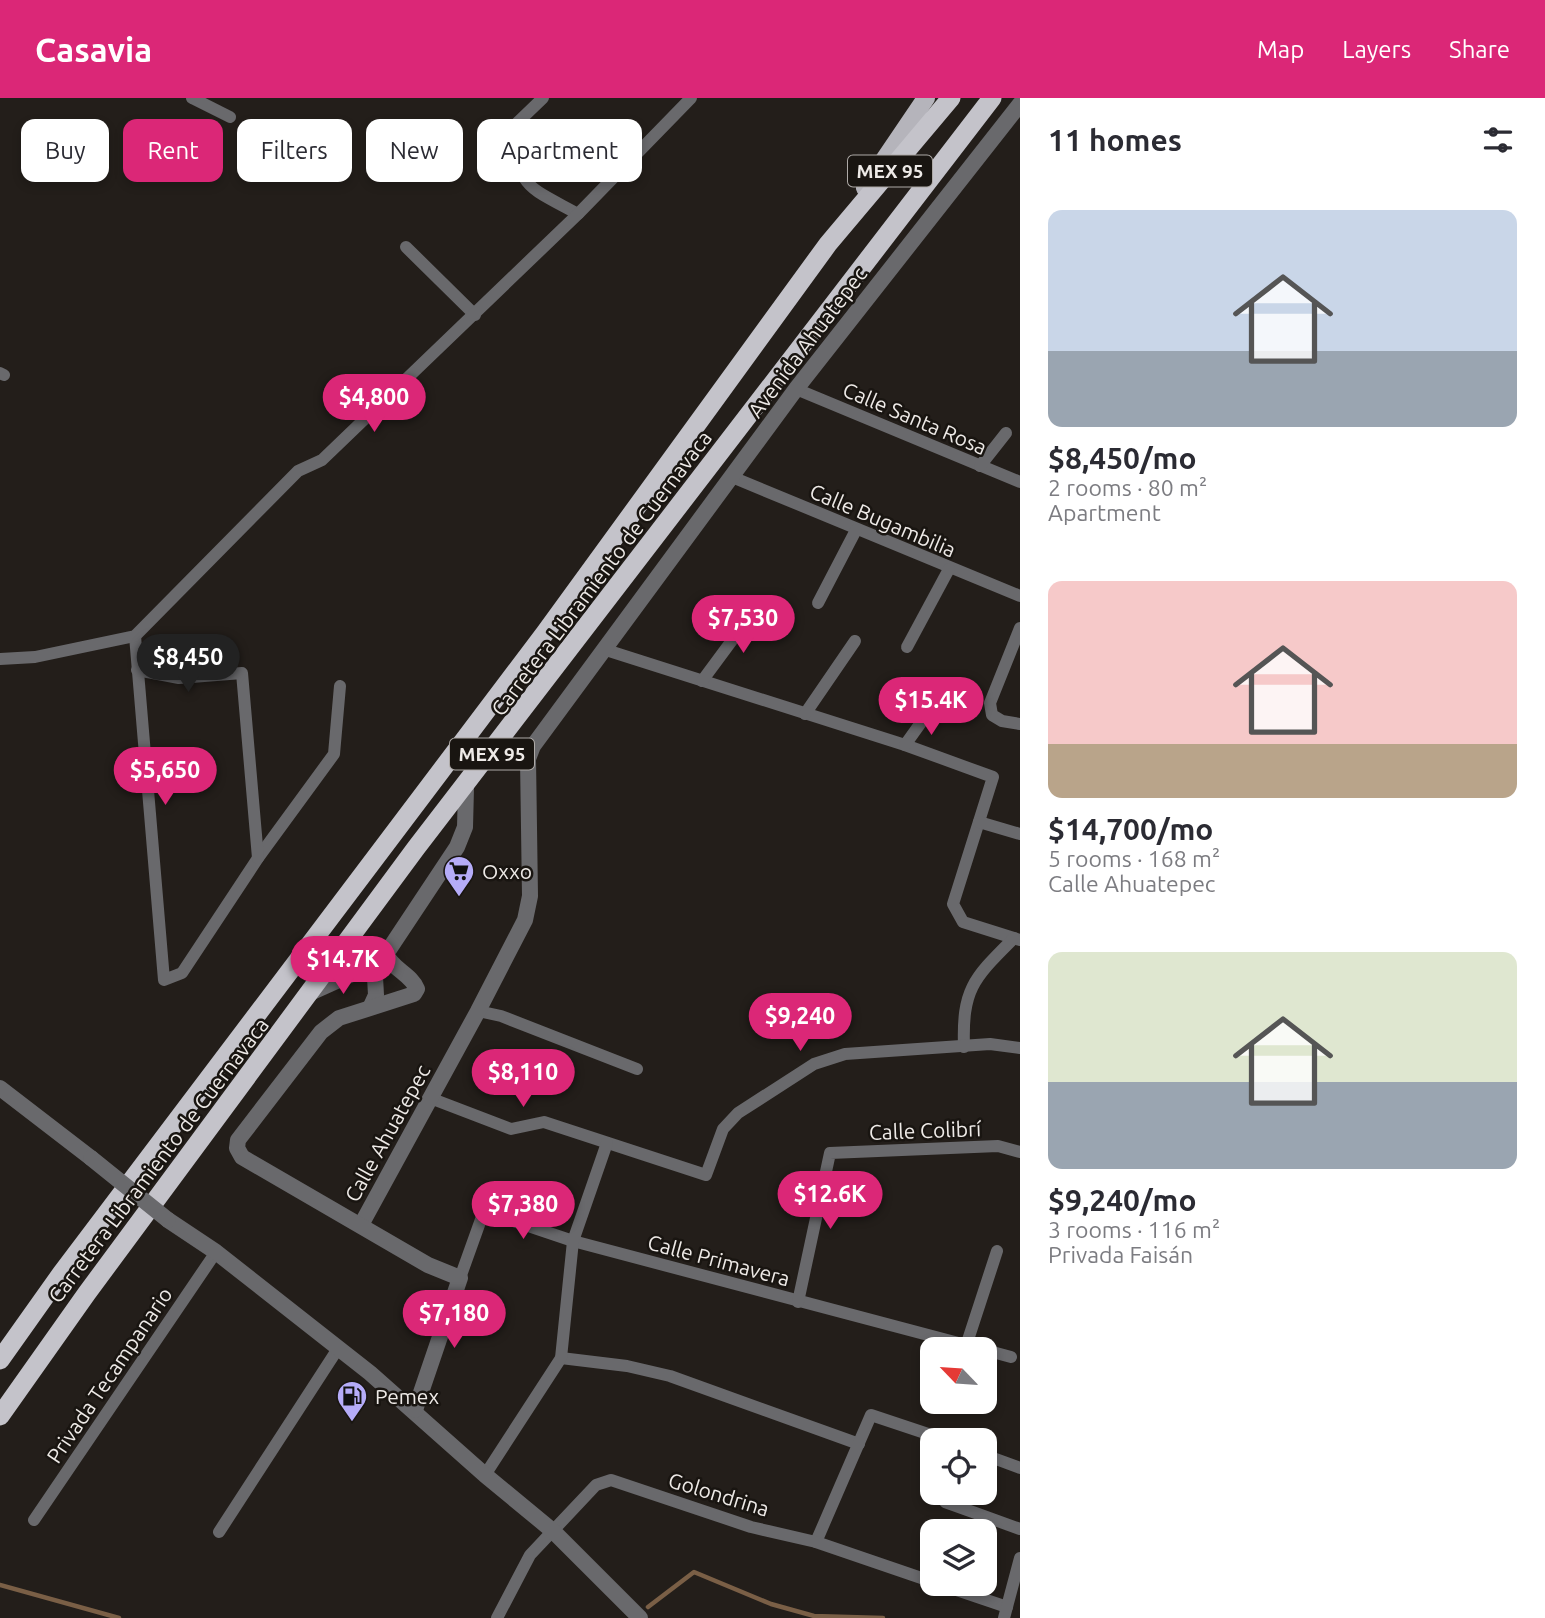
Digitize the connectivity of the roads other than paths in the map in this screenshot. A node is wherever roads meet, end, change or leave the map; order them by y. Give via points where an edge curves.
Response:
1 (192, 98) edge
2 (543, 98) edge
3 (691, 98) edge
4 (926, 98) edge
5 (951, 98) edge
6 (992, 98) edge
7 (1020, 104) edge
8 (230, 117) dead end
9 (578, 214) junction
10 (828, 244) junction
11 (406, 247) dead end
12 (475, 315) junction
13 (796, 389) junction
14 (1006, 433) dead end
15 (980, 466) junction
16 (732, 477) junction
17 (1020, 482) edge
18 (856, 530) junction
19 (948, 569) junction
20 (1020, 596) edge
21 (818, 603) dead end
22 (756, 608) dead end
23 (1020, 628) edge
24 (135, 636) junction
25 (855, 640) dead end
26 (907, 647) dead end
27 (606, 650) junction
28 (0, 659) edge
29 (136, 670) junction
30 (702, 681) junction
31 (340, 686) dead end
32 (930, 710) dead end
33 (805, 714) junction
34 (1020, 724) edge
35 (905, 745) junction
36 (533, 746) joint
37 (466, 788) junction
38 (979, 822) junction
39 (1020, 834) edge
40 (258, 858) junction
41 (1017, 939) edge
42 (310, 993) junction
43 (371, 1006) junction
44 (478, 1011) junction
45 (964, 1047) junction
46 (1020, 1048) edge
47 (637, 1069) dead end
48 (0, 1088) edge
49 (430, 1098) junction
50 (607, 1143) junction
51 (1020, 1152) edge
52 (830, 1153) joint
53 (360, 1224) junction
54 (573, 1241) junction
55 (997, 1251) dead end
56 (216, 1252) junction
57 (460, 1278) junction
58 (798, 1302) junction
59 (932, 1337) edge
60 (969, 1337) edge
61 (339, 1347) junction
62 (998, 1354) edge
63 (1011, 1357) dead end
64 (561, 1358) junction
65 (0, 1360) edge
66 (415, 1410) junction
67 (0, 1416) edge
68 (920, 1431) edge
69 (859, 1444) junction
70 (997, 1459) edge
71 (1020, 1468) edge
72 (485, 1475) junction
73 (953, 1505) edge
74 (34, 1520) dead end
75 (1020, 1529) edge
76 (219, 1532) dead end
77 (554, 1532) junction
78 (816, 1542) junction
79 (1020, 1558) edge
80 (920, 1578) edge
81 (966, 1596) edge
82 (1005, 1613) edge
83 (497, 1618) edge
84 (640, 1618) edge

1 - 8 street
2 - 9 street via 517,123 521,176 533,189
3 - 9 street
4 - 10 main road, MEX 95
5 - 10 highway, Carretera Libramiento de Cuernavaca / MEX 95
6 - 37 highway, Carretera Libramiento de Cuernavaca / MEX 95
7 - 13 street, Avenida Ahuatepec
9 - 12 street
10 - 65 highway, Carretera Libramiento de Cuernavaca / MEX 95 via 545,633
11 - 12 street
12 - 24 street via 322,460 298,471
13 - 15 street, Calle Santa Rosa
13 - 16 street, Avenida Ahuatepec
14 - 15 street
15 - 17 street, Calle Santa Rosa
16 - 18 street, Calle Bugambilia
16 - 27 street, Avenida Ahuatepec
18 - 19 street, Calle Bugambilia
18 - 21 street
19 - 20 street, Calle Bugambilia
19 - 26 street
22 - 30 street
23 - 34 street via 990,703 992,715
24 - 28 street via 35,657
24 - 29 street
25 - 33 street
27 - 30 street
27 - 36 street, Avenida Ahuatepec
29 - 40 street via 179,678 242,673
29 - 40 street via 164,980 183,973
30 - 33 street
31 - 40 street via 334,754
32 - 35 street
33 - 35 street
35 - 38 street via 993,777
36 - 44 street, Calle Ahuatepec via 527,759 530,896 524,920
37 - 42 highway, Carretera Libramiento de Cuernavaca / MEX 95
37 - 43 street via 465,827 457,847 386,954 389,962 414,982 414,994
38 - 39 street
38 - 41 street via 953,904 963,922
41 - 45 street via 982,970 970,989 963,1014
42 - 43 street via 361,970 375,977
42 - 67 highway, Carretera Libramiento de Cuernavaca / MEX 95
43 - 53 street, Calle Ahuatepec via 339,1018 321,1032 238,1140 237,1149 242,1157
44 - 47 street
44 - 49 street, Calle Ahuatepec
45 - 46 street
45 - 50 street via 845,1054 814,1064 738,1113 723,1129 706,1175
48 - 56 street, bridge via 168,1220
49 - 50 street via 511,1129 544,1122
49 - 53 street, Calle Ahuatepec
50 - 54 street
51 - 52 street, Calle Colibrí via 998,1146
52 - 58 street, Calle Primavera
53 - 57 street, Calle Ahuatepec via 428,1265
54 - 57 street, Calle Primavera via 484,1211
54 - 58 street, Calle Primavera
54 - 64 street
55 - 60 street
56 - 61 street
56 - 74 street, Privada Tecampanario
57 - 66 street
58 - 59 street
61 - 66 street
61 - 76 street
62 - 63 street
64 - 69 street via 670,1376
64 - 72 street
66 - 72 street
68 - 69 street via 872,1415
69 - 78 street
70 - 71 street
72 - 77 street
73 - 75 street
77 - 78 street, Golondrina via 596,1485 611,1480 751,1527
77 - 83 street via 530,1555
77 - 84 street
78 - 80 street, Golondrina
79 - 82 street
81 - 82 street

